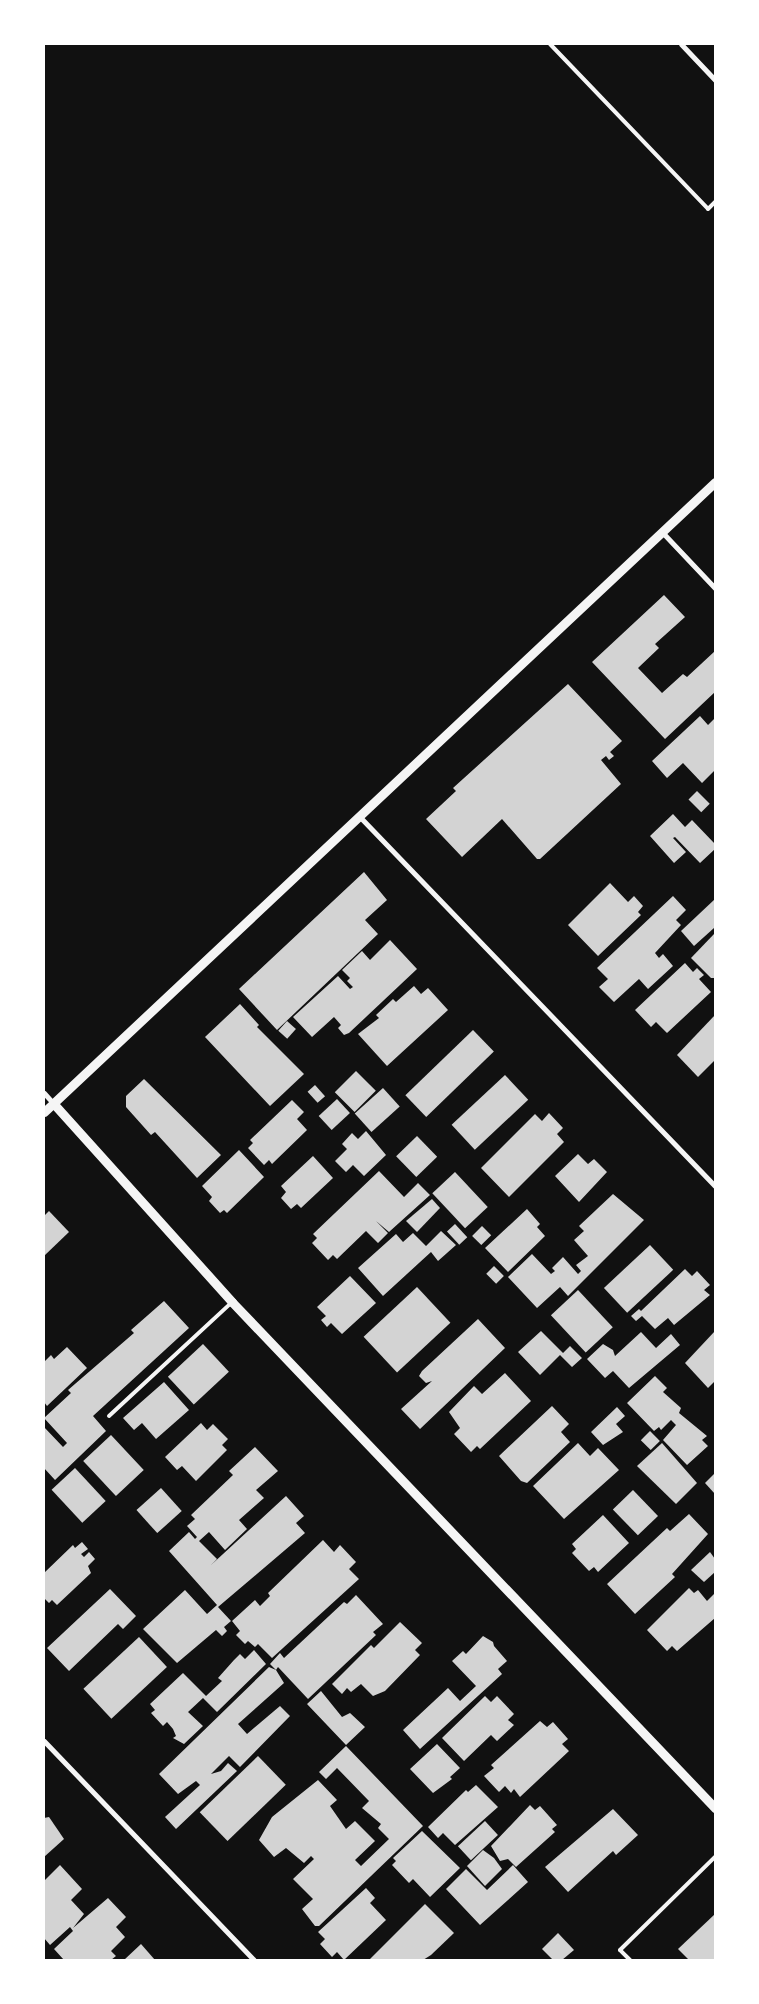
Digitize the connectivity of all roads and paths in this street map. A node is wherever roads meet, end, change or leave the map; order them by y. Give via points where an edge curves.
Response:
1 (550, 44) edge
2 (681, 44) edge
3 (715, 80) edge
4 (715, 202) edge
5 (715, 482) edge
6 (662, 532) junction
7 (715, 588) edge
8 (359, 816) junction
9 (44, 1093) edge
10 (53, 1103) junction
11 (44, 1112) edge
12 (715, 1186) edge
13 (232, 1302) junction
14 (109, 1416) dead end
15 (44, 1741) edge
16 (715, 1808) edge
17 (715, 1856) edge
18 (254, 1960) edge
19 (630, 1960) edge

1 - 4 lane via 708,209
2 - 3 street
5 - 6 street
6 - 7 street
6 - 8 street
8 - 10 street
8 - 12 street
9 - 10 street
10 - 11 street
10 - 13 street
13 - 14 lane
13 - 16 street
15 - 18 street
17 - 19 lane via 620,1950

